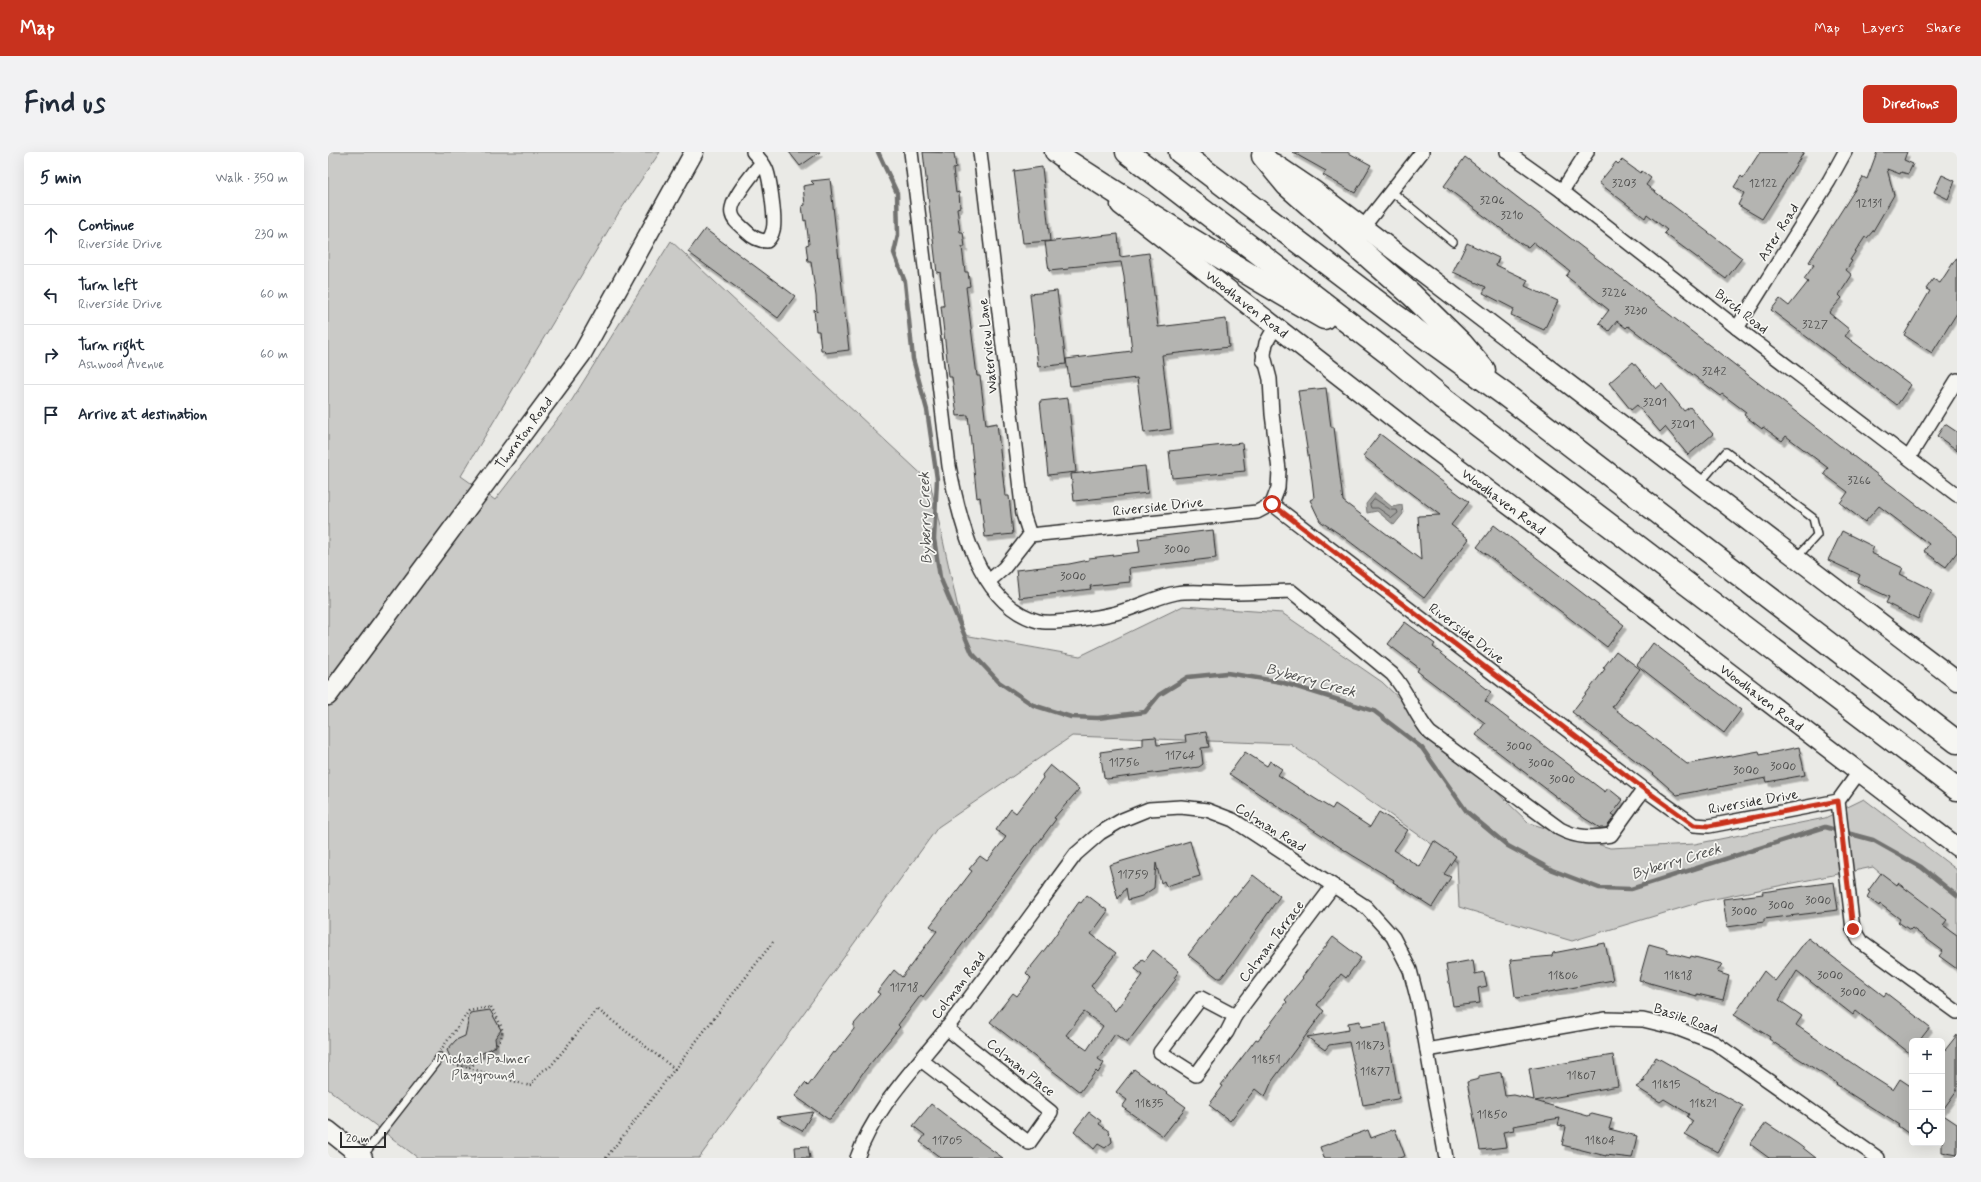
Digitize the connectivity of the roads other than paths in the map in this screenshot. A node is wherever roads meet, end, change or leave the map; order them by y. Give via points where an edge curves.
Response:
1 (694, 152) edge
2 (753, 152) edge
3 (911, 152) edge
4 (980, 152) edge
5 (1127, 152) edge
6 (1180, 152) edge
7 (1422, 152) edge
8 (1508, 152) edge
9 (1587, 152) edge
10 (1845, 152) edge
11 (1262, 153) edge
12 (1061, 156) edge
13 (762, 162) junction
14 (1562, 191) junction
15 (1392, 192) junction
16 (1363, 227) junction
17 (1453, 242) dead end
18 (1275, 327) junction
19 (1737, 328) junction
20 (1392, 356) junction
21 (1957, 380) edge
22 (1504, 394) junction
23 (1909, 457) junction
24 (1699, 484) junction
25 (1957, 495) edge
26 (1272, 504) junction
27 (1030, 535) junction
28 (1796, 559) junction
29 (989, 581) junction
30 (1957, 681) edge
31 (328, 696) edge
32 (1957, 742) edge
33 (1858, 772) junction
34 (1644, 789) junction
35 (1957, 790) edge
36 (1838, 801) junction
37 (1957, 847) edge
38 (1333, 886) junction
39 (1957, 1012) edge
40 (1235, 1016) junction
41 (946, 1028) junction
42 (1427, 1050) junction
43 (440, 1057) road end
44 (921, 1060) junction
45 (328, 1130) edge
46 (363, 1157) edge
47 (856, 1158) edge
48 (1446, 1158) edge
49 (1878, 1158) edge

1 - 31 main road, Thornton Road via 582,354
2 - 13 street
3 - 29 street via 949,466 963,529 974,556
4 - 27 street, Waterview Lane via 1023,514
5 - 20 highway
6 - 22 highway via 1396,316
7 - 15 street
8 - 14 street, Birch Road
9 - 14 street
10 - 19 street, Aster Road
11 - 16 main road
11 - 22 highway via 1286,185 1412,295 1456,338
12 - 18 main road, Woodhaven Road via 1119,205
12 - 20 highway via 1124,199 1266,285
13 - 13 street via 731,207 735,221 753,238 767,241 774,229 769,176
14 - 19 street, Birch Road
15 - 16 street
15 - 17 lane
16 - 24 main road
18 - 26 street via 1263,352 1270,379 1279,470 1278,488
18 - 33 main road, Woodhaven Road
19 - 23 street, Birch Road
20 - 35 highway via 1441,397
21 - 23 street
22 - 32 highway
23 - 25 street, Birch Road
24 - 28 main road
24 - 28 lane via 1726,452 1813,518 1817,535
26 - 27 street, Riverside Drive via 1257,512
26 - 34 street, Riverside Drive
27 - 29 street via 1004,568
28 - 30 main road
29 - 34 street via 1010,606 1026,616 1046,623 1116,613 1188,592 1291,591 1392,674 1401,684 1416,715 1430,733 1560,829 1584,837 1611,835
33 - 36 street
33 - 37 main road, Woodhaven Road
34 - 36 street, Riverside Drive via 1688,821 1701,826
36 - 39 street via 1852,921 1856,935 1861,942
38 - 40 street, Colman Terrace
38 - 41 street, Colman Road via 1233,820 1207,810 1181,807 1149,809 1100,833 1076,854
38 - 42 street, Colman Road via 1366,907 1393,937 1410,970
40 - 40 street, Colman Terrace via 1201,998 1160,1052 1196,1075 1227,1032
41 - 44 street, Colman Road
41 - 44 street, Colman Place via 1051,1112 1029,1143
42 - 48 street, Colman Road
42 - 49 street, Basile Road via 1606,1019 1643,1020 1676,1028 1714,1043
43 - 46 lane
44 - 47 street, Colman Road via 884,1107
45 - 46 main road

